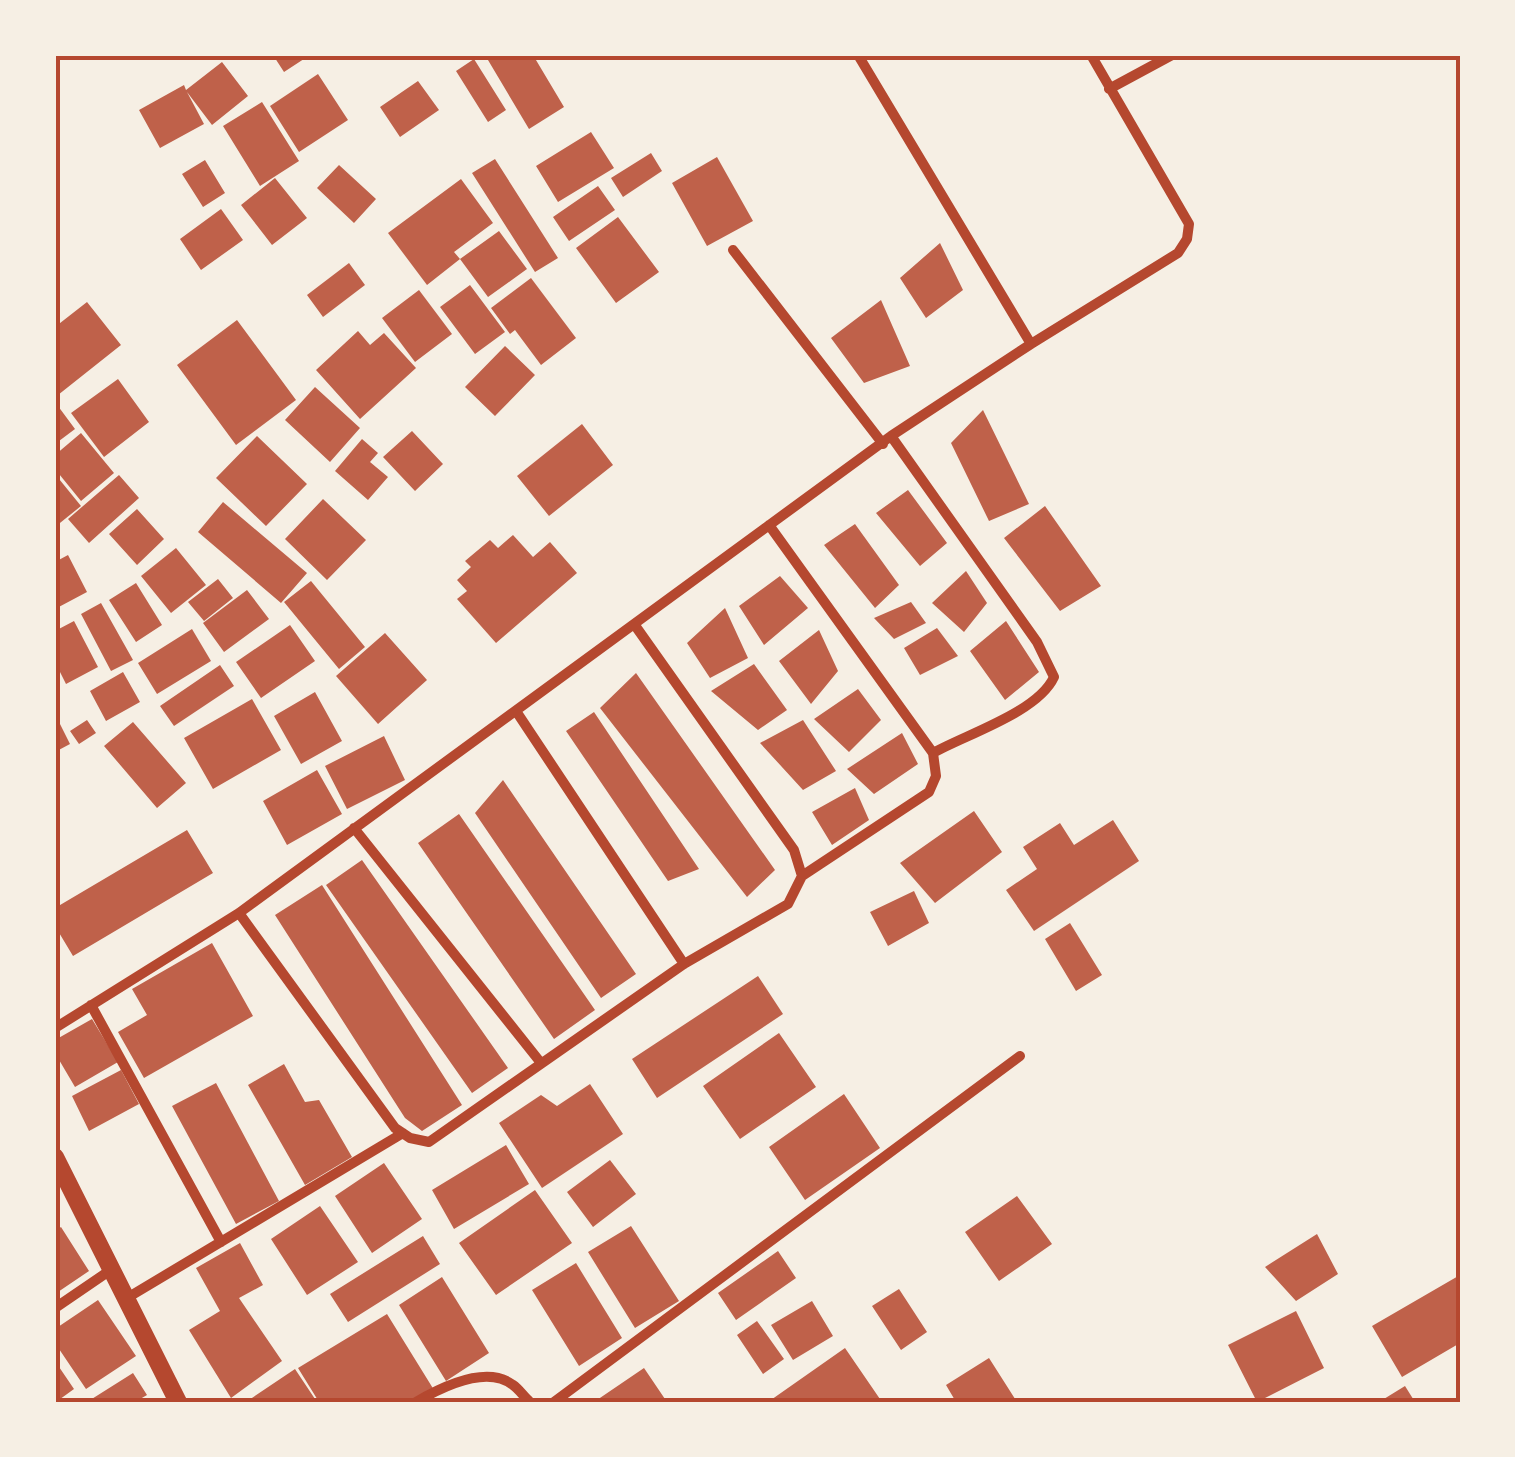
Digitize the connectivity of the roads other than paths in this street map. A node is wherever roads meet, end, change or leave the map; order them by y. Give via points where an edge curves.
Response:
1 (858, 55) edge
2 (1090, 55) edge
3 (1172, 55) edge
4 (1109, 89) junction
5 (733, 250) dead end
6 (1031, 344) junction
7 (887, 440) junction
8 (769, 526) junction
9 (634, 624) junction
10 (516, 710) junction
11 (934, 753) junction
12 (354, 828) junction
13 (802, 876) junction
14 (239, 913) junction
15 (684, 964) junction
16 (91, 1005) junction
17 (55, 1028) edge
18 (1020, 1056) dead end
19 (542, 1063) junction
20 (403, 1133) junction
21 (55, 1156) edge
22 (221, 1242) junction
23 (112, 1268) junction
24 (127, 1298) junction
25 (55, 1308) edge
26 (178, 1402) edge
27 (416, 1402) edge
28 (530, 1402) edge
29 (554, 1402) edge

1 - 6 street
2 - 4 street
3 - 4 street
4 - 6 street via 1189,224 1187,239 1178,253
5 - 7 street
6 - 7 street
7 - 8 street
7 - 11 street via 1037,642 1054,676 1048,689 1010,715
8 - 9 street
8 - 11 street
9 - 10 street
9 - 13 street via 794,850
10 - 12 street
10 - 15 street
11 - 13 street via 930,792
12 - 14 street
12 - 19 street
13 - 15 street via 788,904
14 - 16 street
14 - 20 street
15 - 19 street
16 - 17 street
16 - 22 street
18 - 29 street
19 - 20 street via 429,1142
20 - 22 street
21 - 23 street
22 - 24 street
23 - 24 street
23 - 25 street
24 - 26 street
27 - 28 street via 471,1378 511,1382

